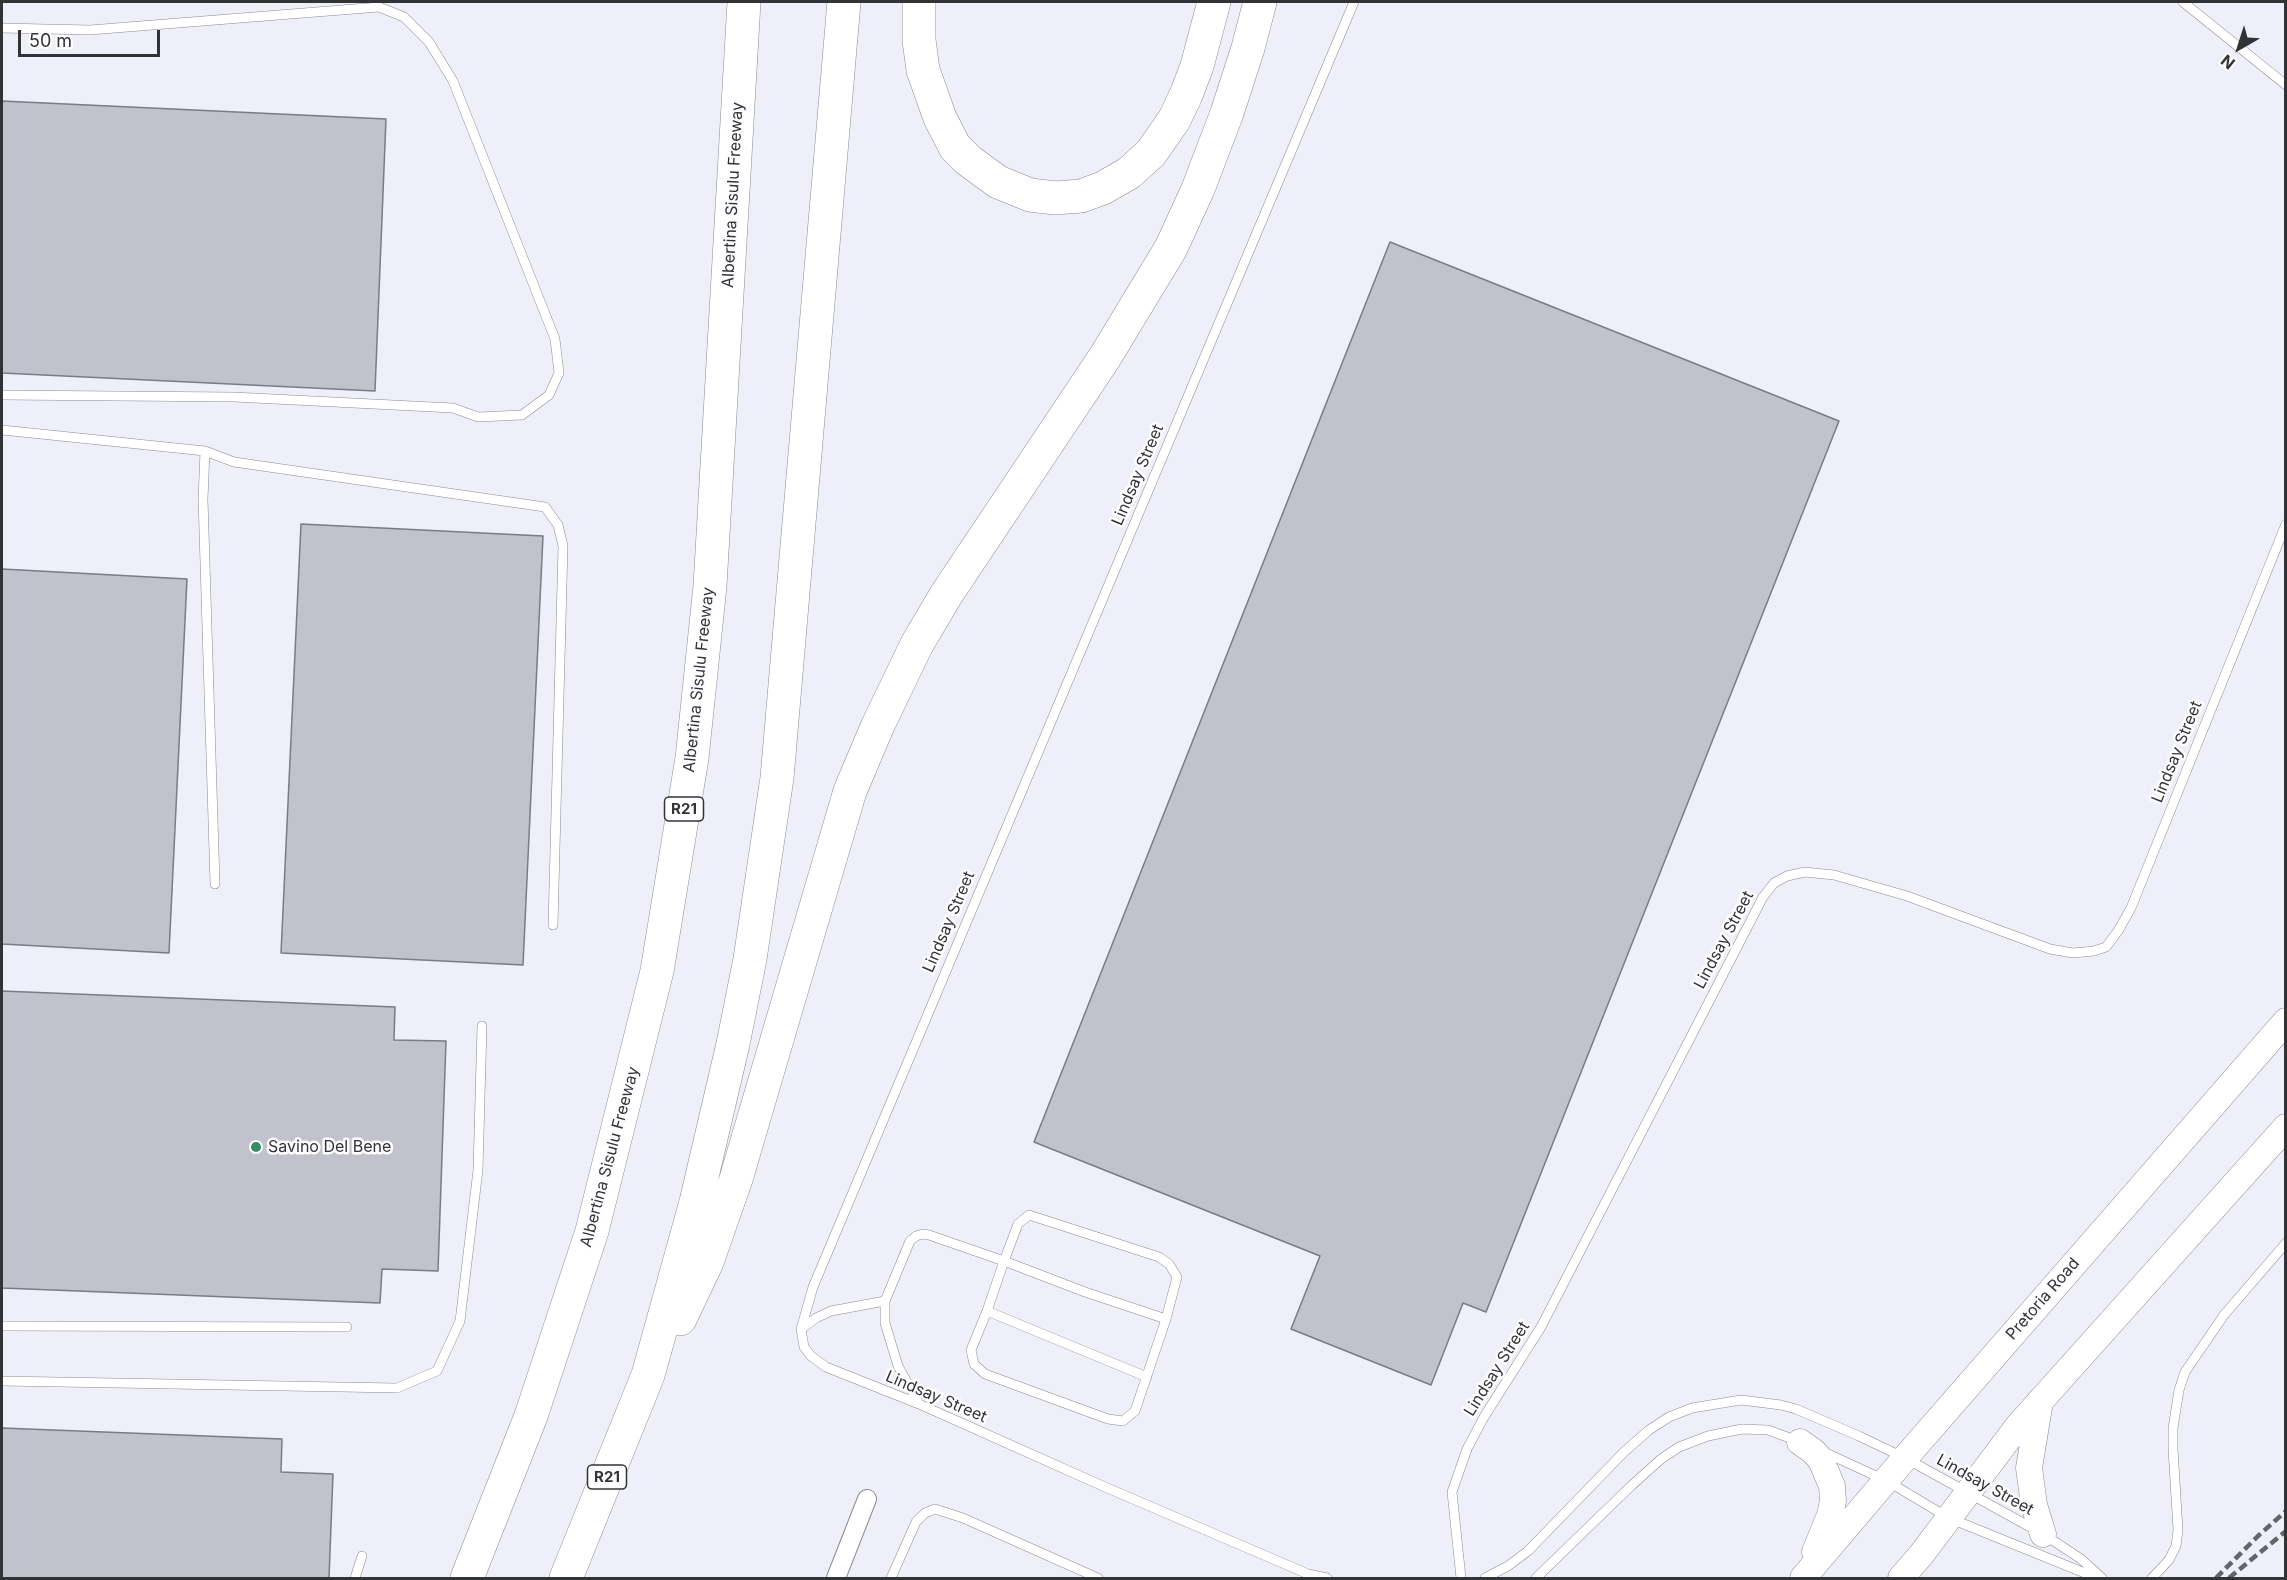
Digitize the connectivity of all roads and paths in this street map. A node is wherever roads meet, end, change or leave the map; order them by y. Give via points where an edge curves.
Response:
1 (844, 2) edge
2 (919, 2) edge
3 (1214, 2) edge
4 (1260, 2) edge
5 (1354, 2) edge
6 (2183, 2) edge
7 (744, 5) edge
8 (2, 28) edge
9 (2286, 85) edge
10 (2, 395) edge
11 (2, 430) edge
12 (205, 451) junction
13 (2286, 524) edge
14 (215, 884) dead end
15 (552, 925) dead end
16 (2286, 1021) edge
17 (482, 1026) dead end
18 (2286, 1127) edge
19 (2286, 1243) edge
20 (1004, 1261) junction
21 (885, 1301) junction
22 (987, 1311) junction
23 (1167, 1319) junction
24 (2, 1326) edge
25 (347, 1327) dead end
26 (801, 1329) junction
27 (648, 1375) junction
28 (1147, 1377) junction
29 (2, 1381) edge
30 (2040, 1401) junction
31 (919, 1404) junction
32 (1800, 1442) junction
33 (1905, 1458) junction
34 (1887, 1481) junction
35 (1966, 1493) junction
36 (867, 1499) dead end
37 (1948, 1518) junction
38 (2043, 1534) junction
39 (362, 1556) dead end
40 (1312, 1576) edge
41 (355, 1578) edge
42 (467, 1578) edge
43 (566, 1578) edge
44 (836, 1578) edge
45 (891, 1578) edge
46 (1098, 1578) edge
47 (1327, 1578) edge
48 (1461, 1578) edge
49 (1485, 1578) edge
50 (1536, 1578) edge
51 (1801, 1578) edge
52 (1901, 1578) edge
53 (2097, 1578) edge
54 (2102, 1578) edge
55 (2152, 1578) edge

1 - 27 highway, R21 via 777,778 733,1044 696,1202
2 - 3 highway via 923,70 955,147 998,182 1030,195 1055,198 1082,196 1103,188 1136,168 1155,148 1186,95
4 - 27 highway via 1227,114 1171,248 1116,340 946,596 917,644 878,725 850,791 736,1179 707,1262
5 - 26 lane, Lindsay Street via 813,1287
6 - 9 lane
7 - 42 highway, Albertina Sisulu Freeway / R21 via 710,586 692,758 657,971 592,1231 531,1416
8 - 10 lane via 90,30 379,7 404,17 429,42 453,81 555,339 559,373 549,395 522,415 478,417 453,408 245,398
11 - 12 lane
12 - 14 lane via 203,499
12 - 15 lane via 234,462 545,507 558,525 563,546
13 - 48 lane, Lindsay Street via 2131,909 2106,946 2073,953 2050,949 1907,896 1834,875 1805,872 1787,876 1768,890 1540,1327 1467,1449 1452,1492
16 - 33 main road, Pretoria Road
17 - 29 lane via 478,1170 460,1321 437,1371 397,1388
18 - 30 main road
19 - 55 lane via 2224,1315 2185,1372 2173,1428 2176,1546
20 - 21 lane via 923,1234 910,1242
20 - 22 lane
20 - 23 lane
20 - 23 lane via 1018,1224 1029,1215 1159,1257 1177,1277
21 - 26 lane via 831,1311
21 - 31 lane via 885,1323 898,1366
22 - 28 lane
22 - 28 lane via 971,1350 974,1364 986,1374 1107,1419 1124,1421 1135,1411
23 - 28 lane
24 - 25 lane
26 - 31 lane, Lindsay Street via 804,1347 826,1367
27 - 43 highway, R21
30 - 35 main road
30 - 38 main road via 2029,1468
31 - 40 lane, Lindsay Street
32 - 34 lane
32 - 50 lane via 1768,1430 1742,1430 1708,1436 1679,1448 1660,1459
32 - 51 main road via 1824,1465 1833,1502 1822,1538
33 - 34 main road, Pretoria Road
33 - 35 lane, Lindsay Street
33 - 49 lane, Lindsay Street via 1781,1405 1741,1400 1692,1408 1649,1430 1528,1551
34 - 37 lane
34 - 51 main road, Pretoria Road
35 - 37 main road
35 - 38 lane, Lindsay Street
36 - 44 street
37 - 52 main road
37 - 53 lane
38 - 54 lane, Lindsay Street
39 - 41 lane
40 - 47 lane, Lindsay Street
45 - 46 lane via 916,1522 935,1509

